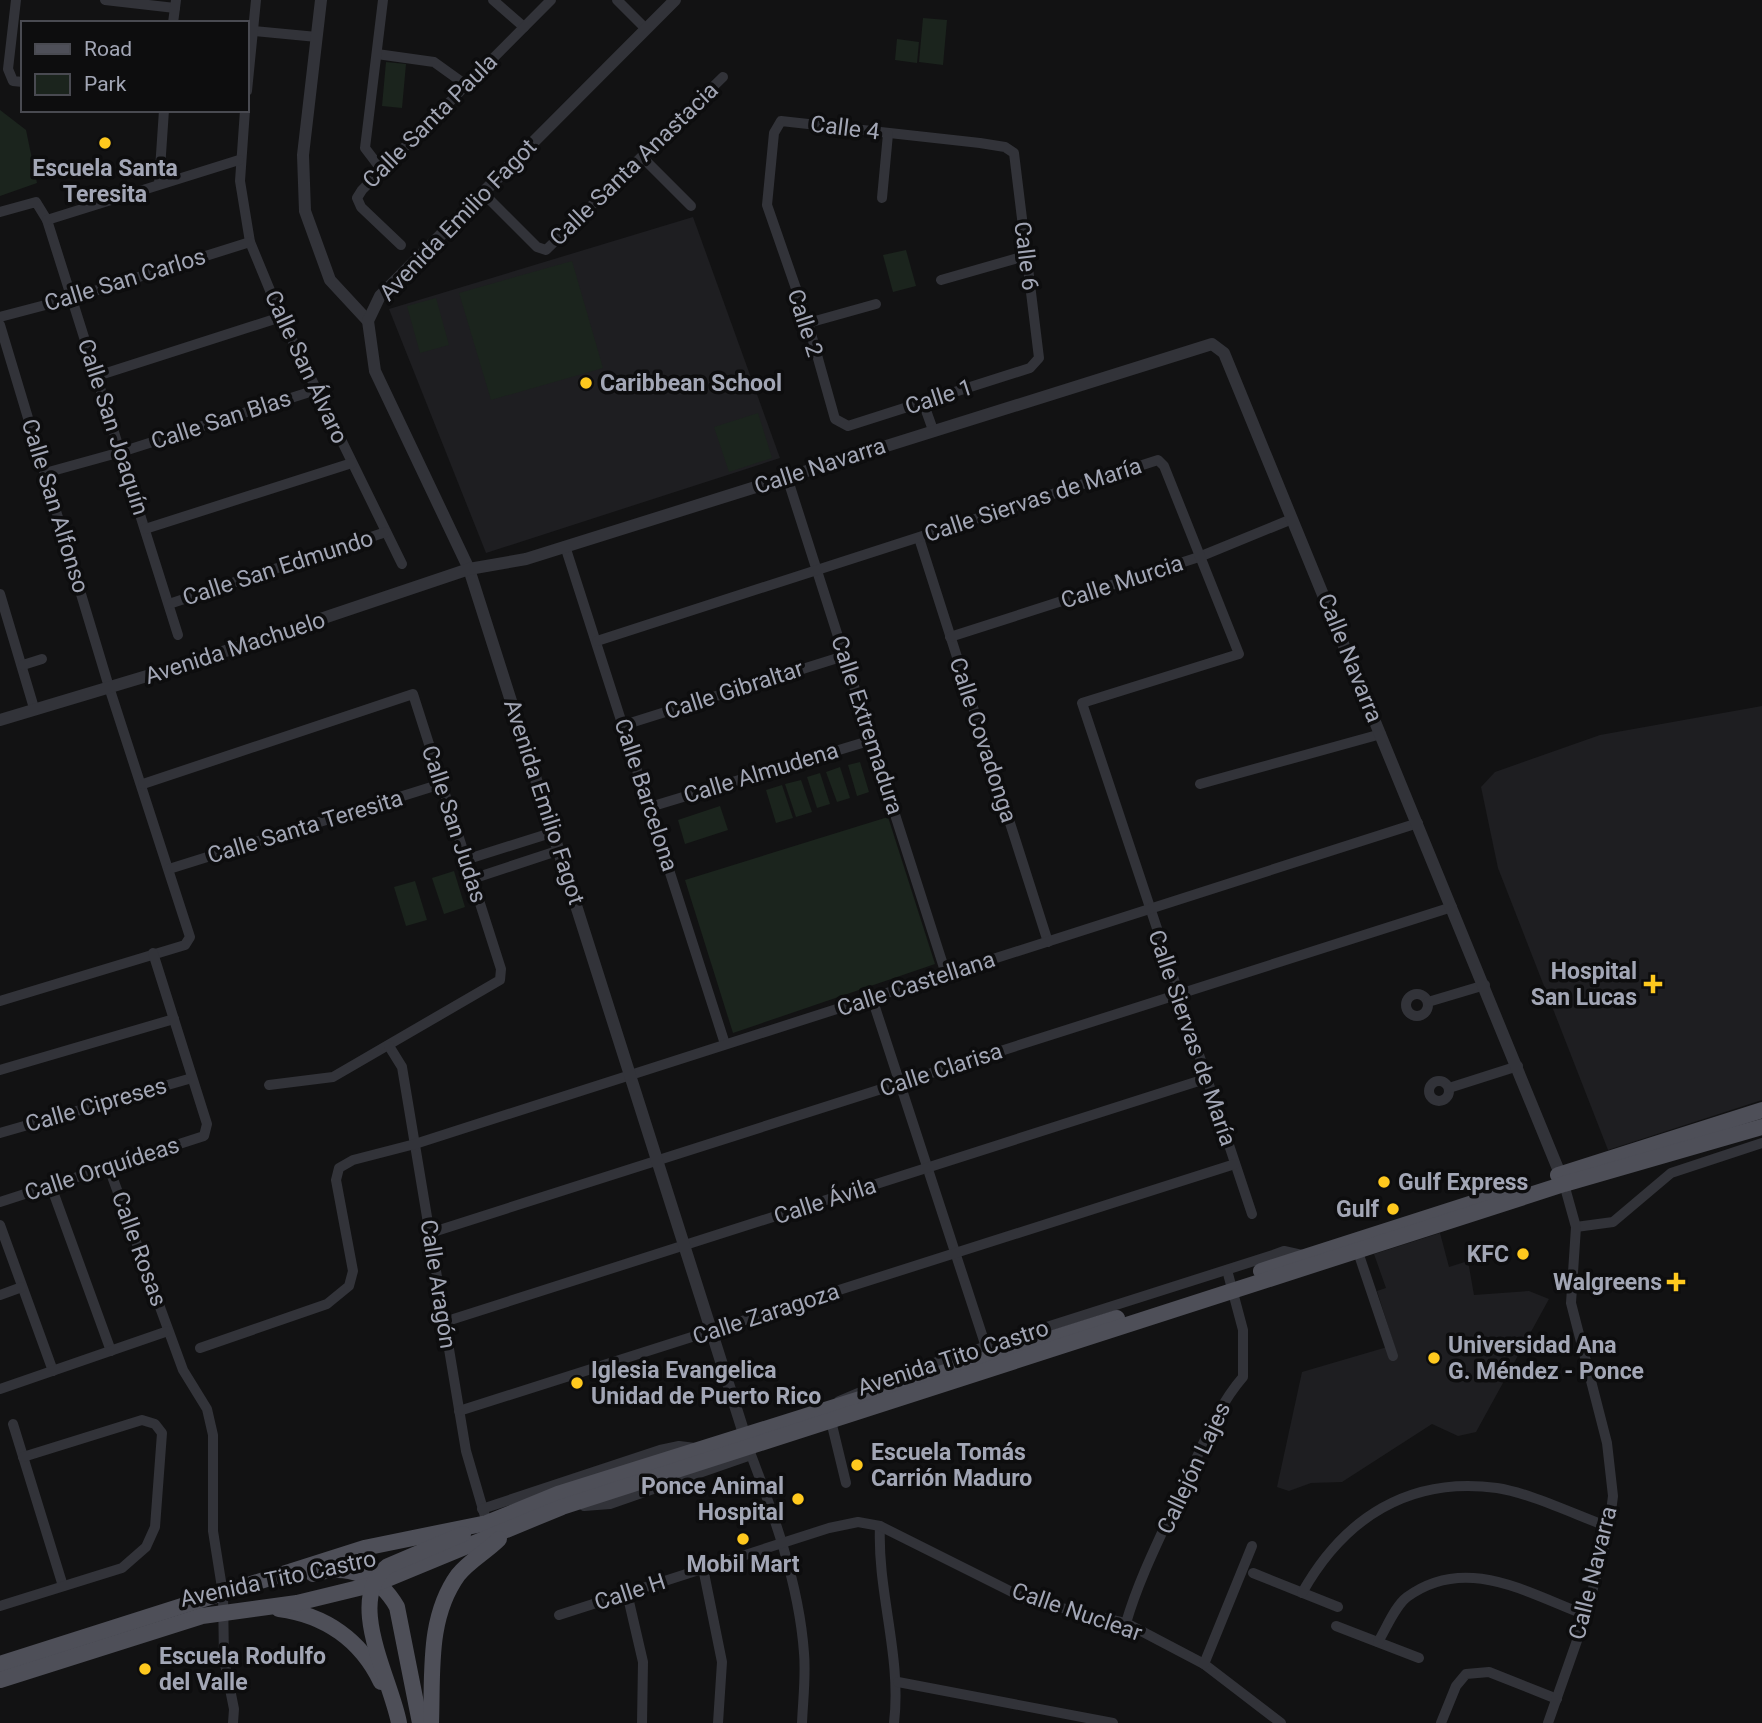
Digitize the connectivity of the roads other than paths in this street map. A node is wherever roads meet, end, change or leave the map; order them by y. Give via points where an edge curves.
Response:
1 (16, 0) edge
2 (104, 0) edge
3 (256, 0) edge
4 (321, 0) edge
5 (383, 0) edge
6 (494, 0) edge
7 (551, 0) edge
8 (617, 0) edge
9 (675, 0) edge
10 (175, 4) edge
11 (524, 27) junction
12 (646, 29) junction
13 (253, 30) junction
14 (317, 37) junction
15 (377, 54) junction
16 (723, 77) dead end
17 (248, 81) edge
18 (18, 82) edge
19 (466, 85) junction
20 (164, 112) edge
21 (245, 112) edge
22 (888, 134) junction
23 (642, 157) junction
24 (239, 160) junction
25 (382, 169) junction
26 (159, 184) junction
27 (483, 193) junction
28 (1019, 193) joint
29 (882, 198) dead end
30 (691, 206) dead end
31 (0, 212) edge
32 (47, 220) junction
33 (250, 242) junction
34 (401, 245) dead end
35 (1025, 256) junction
36 (786, 264) joint
37 (941, 280) dead end
38 (72, 298) junction
39 (876, 304) dead end
40 (0, 317) edge
41 (281, 317) junction
42 (1035, 318) joint
43 (368, 321) junction
44 (808, 323) junction
45 (0, 326) edge
46 (97, 376) junction
47 (824, 382) joint
48 (316, 390) junction
49 (923, 402) junction
50 (933, 430) junction
51 (121, 452) junction
52 (352, 463) junction
53 (45, 473) junction
54 (787, 477) junction
55 (1293, 519) junction
56 (145, 529) junction
57 (386, 532) junction
58 (919, 538) junction
59 (565, 546) junction
60 (1199, 557) junction
61 (402, 564) dead end
62 (469, 569) junction
63 (817, 570) junction
64 (0, 594) edge
65 (169, 604) junction
66 (178, 635) dead end
67 (950, 637) junction
68 (597, 641) junction
69 (844, 656) junction
70 (42, 659) dead end
71 (23, 665) junction
72 (109, 687) junction
73 (34, 708) junction
74 (0, 720) edge
75 (624, 725) junction
76 (1381, 734) junction
77 (872, 740) junction
78 (143, 784) junction
79 (441, 784) junction
80 (1200, 784) dead end
81 (650, 807) junction
82 (1418, 823) junction
83 (554, 832) junction
84 (560, 850) junction
85 (466, 860) junction
86 (169, 869) junction
87 (472, 878) junction
88 (1452, 907) junction
89 (1149, 909) junction
90 (1048, 942) junction
91 (153, 953) junction
92 (946, 974) junction
93 (1485, 985) junction
94 (1177, 995) junction
95 (872, 998) junction
96 (0, 1002) edge
97 (1428, 1002) dead end
98 (174, 1019) junction
99 (725, 1044) junction
100 (389, 1046) junction
101 (1518, 1066) junction
102 (0, 1070) edge
103 (631, 1075) junction
104 (192, 1077) junction
105 (1205, 1079) junction
106 (899, 1084) junction
107 (270, 1085) dead end
108 (1449, 1088) dead end
109 (1762, 1110) edge
110 (1762, 1127) edge
111 (0, 1133) edge
112 (1762, 1143) edge
113 (415, 1144) junction
114 (659, 1160) junction
115 (1235, 1164) junction
116 (109, 1168) junction
117 (926, 1168) junction
118 (1563, 1179) junction
119 (51, 1186) junction
120 (0, 1202) edge
121 (1252, 1214) dead end
122 (0, 1225) edge
123 (1576, 1227) junction
124 (430, 1233) junction
125 (686, 1245) junction
126 (1359, 1252) junction
127 (953, 1254) junction
128 (1305, 1256) junction
129 (1230, 1281) junction
130 (22, 1287) junction
131 (0, 1295) edge
132 (444, 1322) junction
133 (168, 1331) junction
134 (713, 1331) junction
135 (200, 1348) dead end
136 (111, 1351) junction
137 (1393, 1356) dead end
138 (992, 1358) junction
139 (53, 1371) junction
140 (0, 1389) edge
141 (459, 1411) junction
142 (829, 1415) junction
143 (12, 1424) dead end
144 (748, 1446) junction
145 (23, 1457) junction
146 (846, 1483) dead end
147 (485, 1516) junction
148 (880, 1526) junction
149 (1609, 1527) junction
150 (509, 1529) junction
151 (781, 1544) junction
152 (1252, 1546) dead end
153 (703, 1568) junction
154 (1252, 1573) dead end
155 (272, 1579) junction
156 (375, 1584) junction
157 (63, 1586) junction
158 (626, 1593) junction
159 (1302, 1593) junction
160 (224, 1603) junction
161 (0, 1606) edge
162 (263, 1607) junction
163 (1338, 1607) dead end
164 (559, 1615) dead end
165 (1586, 1615) junction
166 (1126, 1623) junction
167 (1336, 1626) dead end
168 (1378, 1642) junction
169 (1419, 1658) dead end
170 (0, 1664) edge
171 (1204, 1664) junction
172 (0, 1680) edge
173 (898, 1682) junction
174 (1557, 1699) junction
175 (396, 1706) junction
176 (233, 1723) edge
177 (399, 1723) edge
178 (420, 1723) edge
179 (431, 1723) edge
180 (642, 1723) edge
181 (718, 1723) edge
182 (802, 1723) edge
183 (894, 1723) edge
184 (1113, 1723) edge
185 (1280, 1723) edge
186 (1441, 1723) edge
187 (1548, 1723) edge

1 - 18 street via 8,69
2 - 10 street
3 - 13 street
4 - 14 street
5 - 15 street
6 - 11 street
7 - 11 street, Calle Santa Paula
8 - 12 street
9 - 12 street, Avenida Emilio Fagot
11 - 19 street, Calle Santa Paula
12 - 27 street, Avenida Emilio Fagot
13 - 14 street
13 - 17 street
14 - 43 street via 303,155 305,211 330,280
15 - 19 street via 434,62
15 - 25 street via 365,148
16 - 23 street, Calle Santa Anastacia
19 - 25 street, Calle Santa Paula
20 - 26 street
21 - 24 street, Calle San Álvaro
22 - 28 street, Calle 4 via 1005,147 1014,153
22 - 29 street
22 - 36 street, Calle 4 via 781,121 774,133 767,205
23 - 27 street, Calle Santa Anastacia via 546,250 537,247
23 - 30 street
24 - 26 street
24 - 33 street, Calle San Álvaro
25 - 34 street, Calle Santa Paula via 357,198 360,207
26 - 32 street
27 - 43 street, Avenida Emilio Fagot via 380,296
28 - 35 street, Calle 6
31 - 32 street via 36,202
32 - 38 street, Calle San Joaquín
33 - 38 street, Calle San Carlos
33 - 41 street, Calle San Álvaro
35 - 37 street
35 - 42 street, Calle 6
36 - 44 street, Calle 2
38 - 40 street, Calle San Carlos
38 - 46 street, Calle San Joaquín
39 - 44 street
41 - 46 street
41 - 48 street, Calle San Álvaro
42 - 49 street, Calle 1 via 1040,358 1030,368
43 - 62 street, Avenida Emilio Fagot via 375,371
44 - 47 street, Calle 2
45 - 53 street, Calle San Alfonso
46 - 51 street, Calle San Joaquín
47 - 49 street, Calle 1 via 835,419 848,426
48 - 51 street, Calle San Blas
48 - 52 street, Calle San Álvaro
49 - 50 street
50 - 54 street, Calle Navarra
50 - 55 street, Calle Navarra via 1212,344 1224,353
51 - 53 street, Calle San Blas
51 - 56 street, Calle San Joaquín
52 - 56 street
52 - 57 street, Calle San Álvaro
53 - 72 street, Calle San Alfonso
54 - 59 street, Calle Navarra
54 - 63 street, Calle Extremadura
55 - 60 street, Calle Murcia
55 - 76 street, Calle Navarra
56 - 65 street, Calle San Joaquín
57 - 61 street, Calle San Álvaro
57 - 65 street, Calle San Edmundo
58 - 60 street, Calle Siervas de María via 1158,460
58 - 63 street, Calle Siervas de María
58 - 67 street, Calle Covadonga
59 - 62 street, Calle Navarra via 526,559
59 - 68 street, Calle Barcelona
60 - 67 street, Calle Murcia
60 - 89 street, Calle Siervas de María via 1239,654 1082,703
62 - 72 street, Avenida Machuelo
62 - 83 street, Avenida Emilio Fagot
63 - 68 street, Calle Siervas de María
63 - 69 street, Calle Extremadura
64 - 71 street
65 - 66 street, Calle San Joaquín
67 - 90 street, Calle Covadonga
68 - 75 street, Calle Barcelona
69 - 75 street, Calle Gibraltar
69 - 77 street, Calle Extremadura
70 - 71 street
71 - 73 street
72 - 73 street, Avenida Machuelo
72 - 78 street, Calle San Alfonso
73 - 74 street, Avenida Machuelo
75 - 81 street, Calle Barcelona
76 - 80 street
76 - 82 street, Calle Navarra
77 - 81 street, Calle Almudena
77 - 92 street, Calle Extremadura
78 - 79 street, Calle San Judas via 413,694
78 - 86 street, Calle San Alfonso
79 - 85 street, Calle San Judas
79 - 86 street, Calle Santa Teresita
81 - 99 street, Calle Barcelona
82 - 88 street, Calle Navarra
82 - 89 street, Calle Castellana
83 - 84 street, Avenida Emilio Fagot
83 - 85 street
84 - 87 street
84 - 103 street, Avenida Emilio Fagot
85 - 87 street, Calle San Judas
86 - 91 street, Calle San Alfonso via 190,937 185,945
87 - 100 street, Calle San Judas via 501,969 500,980
88 - 93 street, Calle Navarra
88 - 94 street, Calle Clarisa
89 - 90 street, Calle Castellana
89 - 94 street, Calle Siervas de María
90 - 92 street, Calle Castellana
91 - 96 street
91 - 98 street
92 - 95 street, Calle Castellana
93 - 97 street
93 - 101 street, Calle Navarra
94 - 105 street, Calle Siervas de María
94 - 106 street, Calle Clarisa
95 - 99 street, Calle Castellana
95 - 106 street
98 - 102 street
98 - 104 street
99 - 103 street, Calle Castellana
100 - 107 street, Calle San Judas via 333,1077
100 - 113 street, Calle Aragón via 402,1067
101 - 108 street
101 - 118 street, Calle Navarra
103 - 113 street, Calle Castellana
103 - 114 street, Avenida Emilio Fagot
104 - 111 street, Calle Cipreses
104 - 116 street, Calle Orquídeas via 207,1124 204,1136
105 - 115 street, Calle Siervas de María
105 - 117 street, Calle Ávila
106 - 114 street, Calle Clarisa
106 - 117 street
109 - 118 main road, Avenida Tito Castro
110 - 118 main road, Avenida Tito Castro
112 - 123 street via 1671,1173 1613,1222
113 - 124 street, Calle Aragón
113 - 135 street via 339,1168 336,1180 353,1270 349,1286 340,1296
114 - 124 street, Calle Clarisa
114 - 125 street, Avenida Emilio Fagot
115 - 121 street, Calle Siervas de María
115 - 127 street, Calle Zaragoza
116 - 119 street, Calle Orquídeas
116 - 133 street, Calle Rosas
117 - 125 street, Calle Ávila
117 - 127 street
118 - 123 street, Calle Navarra
118 - 126 main road, Avenida Tito Castro
118 - 128 main road, Avenida Tito Castro
119 - 120 street, Calle Orquídeas
119 - 136 street
122 - 130 street
123 - 149 street, Calle Navarra via 1571,1303 1607,1443 1613,1496
124 - 132 street, Calle Aragón
125 - 132 street, Calle Ávila
125 - 134 street, Avenida Emilio Fagot
126 - 129 main road, Avenida Tito Castro
126 - 137 street
127 - 134 street, Calle Zaragoza
127 - 138 street
128 - 129 main road, Avenida Tito Castro
128 - 129 street via 1284,1251 1241,1265
129 - 138 main road, Avenida Tito Castro
129 - 138 street
129 - 166 street, Callejón Lajes via 1243,1330 1243,1377 1228,1394 1210,1430 1135,1593
130 - 131 street
130 - 139 street
132 - 141 street, Calle Aragón
133 - 136 street
133 - 160 street, Calle Rosas via 183,1370 207,1409 213,1435 214,1531
134 - 141 street, Calle Zaragoza
134 - 144 street, Avenida Emilio Fagot
136 - 139 street
138 - 142 main road, Avenida Tito Castro
138 - 142 street via 871,1385 847,1395
139 - 140 street
141 - 147 street, Calle Aragón
142 - 144 main road, Avenida Tito Castro
142 - 146 street
143 - 145 street
144 - 147 main road, Avenida Tito Castro via 702,1449
144 - 150 main road, Avenida Tito Castro
144 - 151 street, Avenida Emilio Fagot
145 - 157 street
145 - 157 street via 142,1420 155,1424 162,1433 155,1527 146,1548 122,1567
147 - 155 main road, Avenida Tito Castro
147 - 156 main road via 388,1566
148 - 151 street, Calle Nuclear via 858,1522
148 - 166 street, Calle Nuclear via 1028,1600
148 - 173 street via 879,1552
149 - 159 street via 1500,1489 1425,1490 1377,1509 1344,1533 1319,1562
149 - 165 street, Calle Navarra
150 - 156 main road, Avenida Tito Castro
150 - 179 main road via 459,1574 445,1598 433,1641
151 - 153 street, Calle H
151 - 182 street, Avenida Emilio Fagot via 803,1645
152 - 171 street
153 - 158 street, Calle H
153 - 181 street via 722,1662
154 - 159 street
155 - 156 main road via 344,1570 360,1572
155 - 160 main road, Avenida Tito Castro
156 - 162 main road, Avenida Tito Castro
156 - 175 main road via 369,1593 368,1615
156 - 178 main road via 397,1607
157 - 161 street
158 - 164 street, Calle H
158 - 180 street via 643,1662
159 - 163 street
160 - 162 main road, Avenida Tito Castro
160 - 170 main road, Avenida Tito Castro
160 - 172 main road, Avenida Tito Castro
160 - 176 street, Calle Rosas via 224,1659
162 - 175 main road via 305,1614 341,1633 363,1652
165 - 168 street via 1489,1578 1449,1576 1405,1598
165 - 174 street, Calle Navarra
166 - 171 street, Calle Nuclear
167 - 168 street
168 - 169 street
171 - 185 street, Calle Nuclear
173 - 183 street
173 - 184 street
174 - 186 street via 1489,1672 1466,1674
174 - 187 street, Calle Navarra
175 - 177 main road

